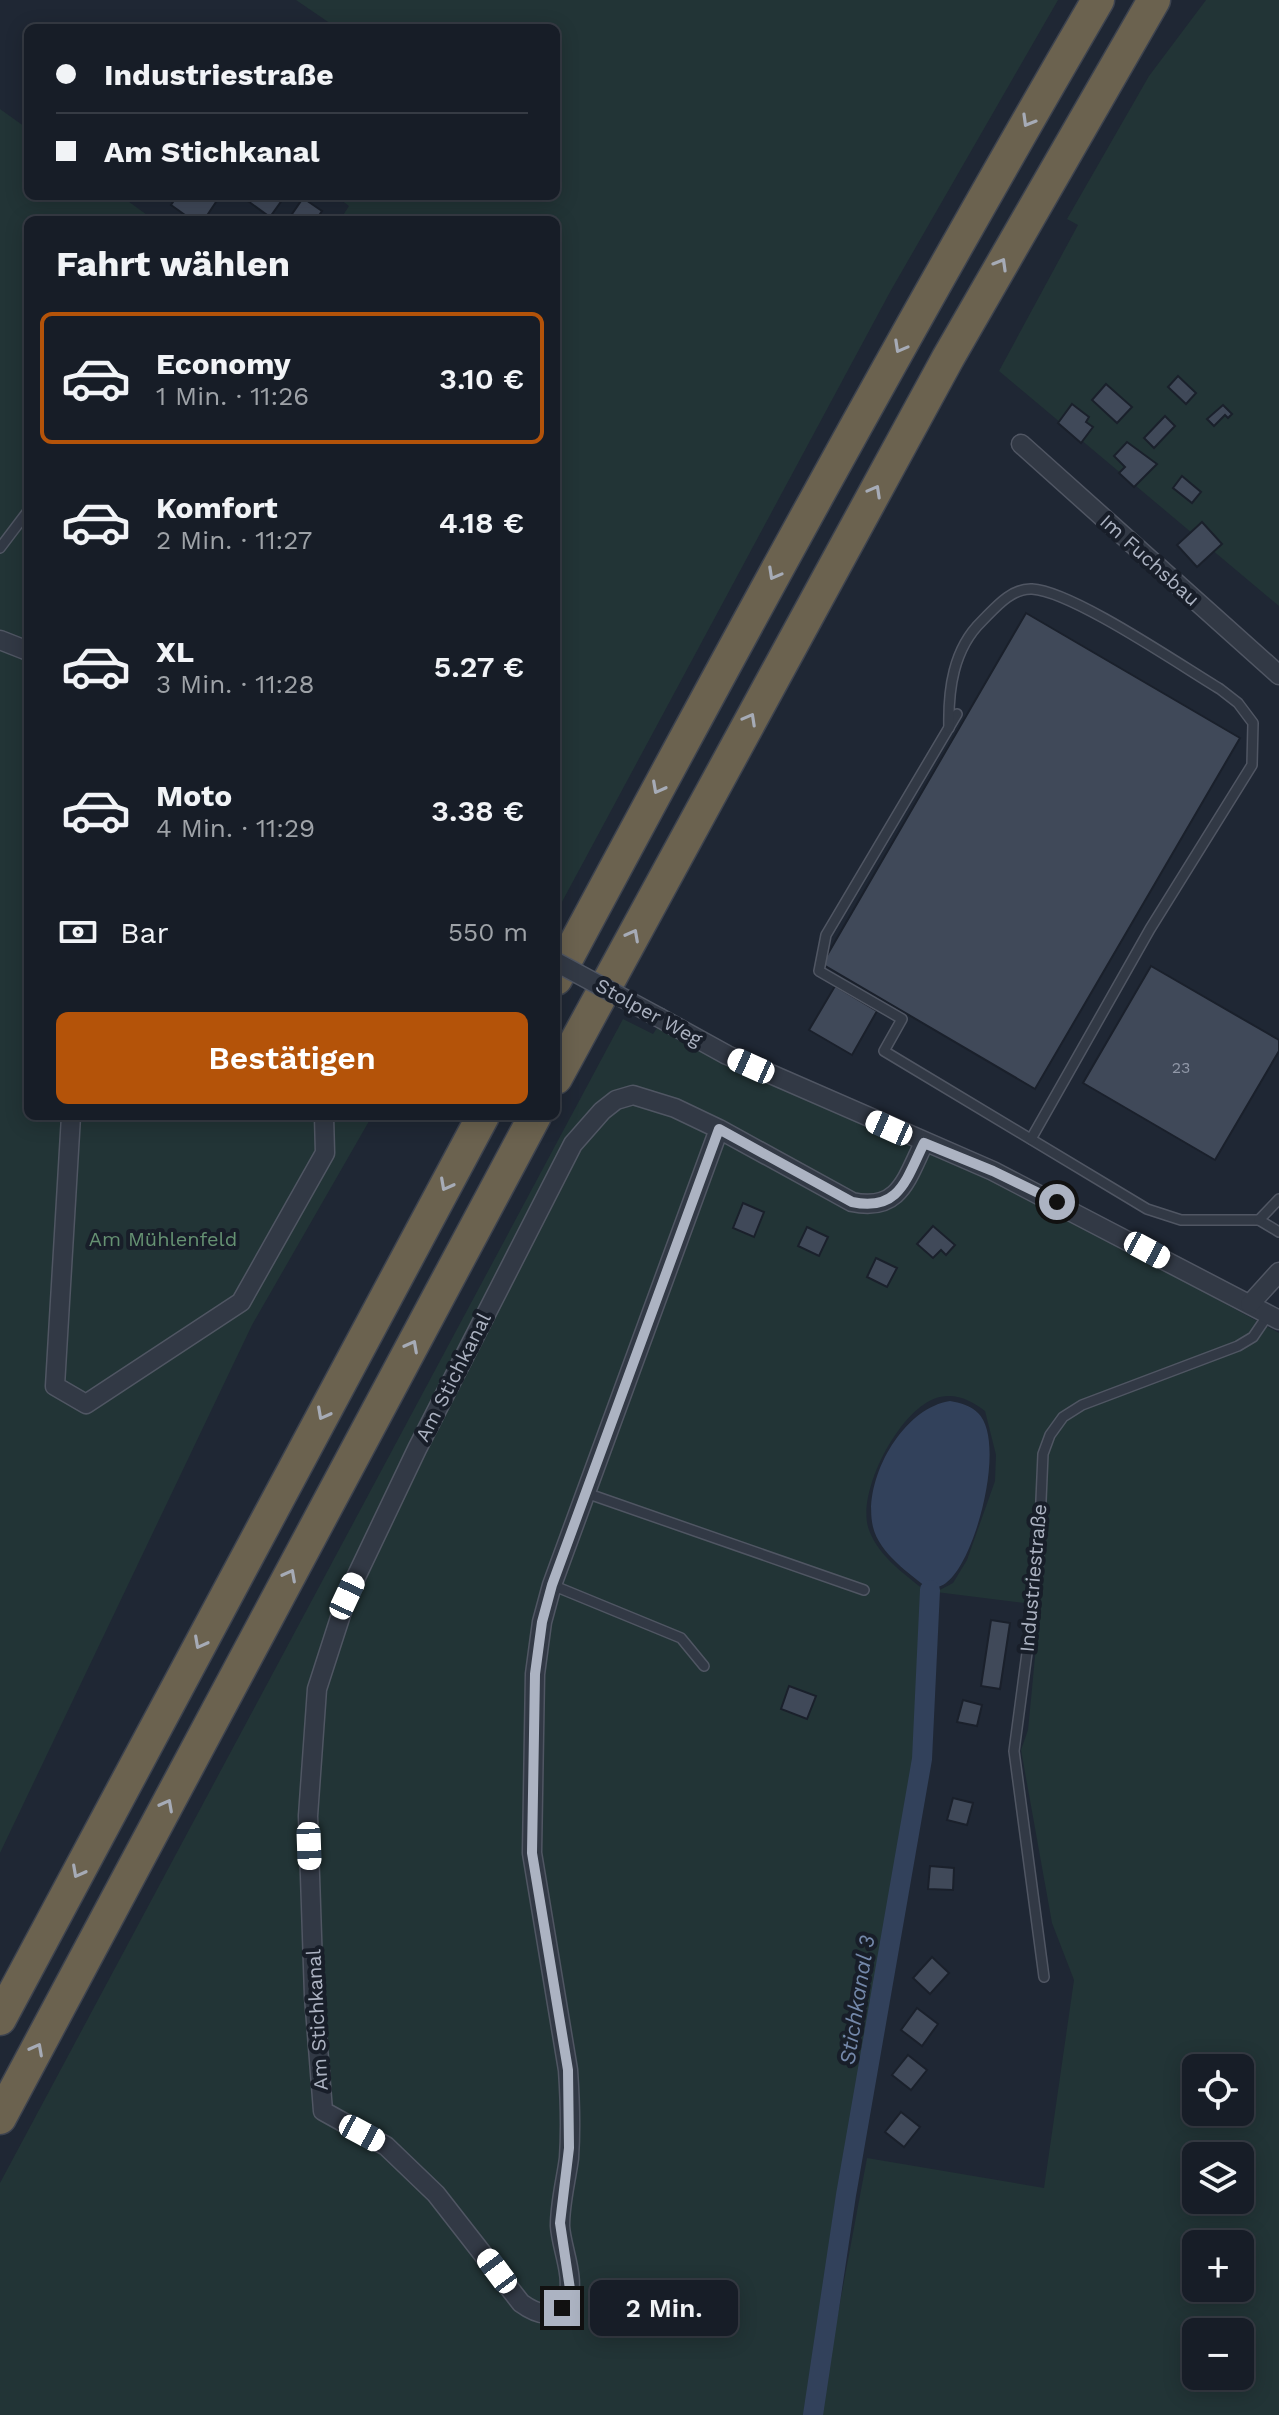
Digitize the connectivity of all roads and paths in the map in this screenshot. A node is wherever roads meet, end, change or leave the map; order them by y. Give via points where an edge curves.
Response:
1 (1095, 0) edge
2 (1154, 0) edge
3 (1173, 0) edge
4 (1097, 98) junction
5 (1021, 444) dead end
6 (24, 516) edge
7 (0, 548) edge
8 (0, 640) edge
9 (24, 649) edge
10 (1279, 675) edge
11 (957, 714) dead end
12 (949, 728) junction
13 (560, 964) edge
14 (560, 972) edge
15 (560, 1071) edge
16 (71, 1120) edge
17 (324, 1120) edge
18 (481, 1120) edge
19 (533, 1120) edge
20 (873, 1121) joint
21 (719, 1129) junction
22 (1031, 1139) junction
23 (924, 1143) junction
24 (1279, 1199) edge
25 (1259, 1220) junction
26 (1279, 1232) edge
27 (1279, 1272) edge
28 (1250, 1304) junction
29 (1273, 1318) edge
30 (586, 1493) junction
31 (552, 1585) junction
32 (864, 1590) dead end
33 (704, 1666) dead end
34 (1044, 1977) dead end
35 (0, 2019) edge
36 (0, 2118) edge

1 -> 14 highway via 756,607
2 - 4 highway
3 - 4 highway
15 -> 4 highway via 948,358
5 - 10 street, Im Fuchsbau
6 - 7 lane
8 - 9 street
11 - 12 lane
12 - 22 lane via 826,935 819,971 902,1019 884,1051
12 - 22 lane via 950,675 977,626 1005,598 1029,589 1059,595 1220,689 1253,723 1252,765 1150,929
13 - 20 street, Stolper Weg, bridge via 727,1055
16 - 17 street via 55,1386 86,1404 241,1302 325,1153
18 -> 35 highway
36 -> 19 highway
20 - 23 street, Industriestraße
21 - 23 street, Am Stichkanal via 852,1202 867,1205 882,1205 897,1192
21 - 30 street, Am Stichkanal
21 - 31 street, Am Stichkanal via 633,1095 616,1100 584,1128 404,1475 347,1596 317,1689 308,1816 323,2111 386,2146 458,2218 521,2303 545,2314 562,2308 570,2289 560,2223 569,2148 568,2070 532,1853 535,1674
22 - 25 lane via 1164,1217
23 - 28 street, Industriestraße via 1044,1196
24 - 25 lane
25 - 26 lane
27 - 28 street
28 - 29 street, Industriestraße
29 - 34 lane, Industriestraße via 1238,1346 1082,1405 1063,1417 1043,1454 1038,1570 1014,1751
30 - 31 street, Am Stichkanal
30 - 32 lane
31 - 33 lane via 681,1638

